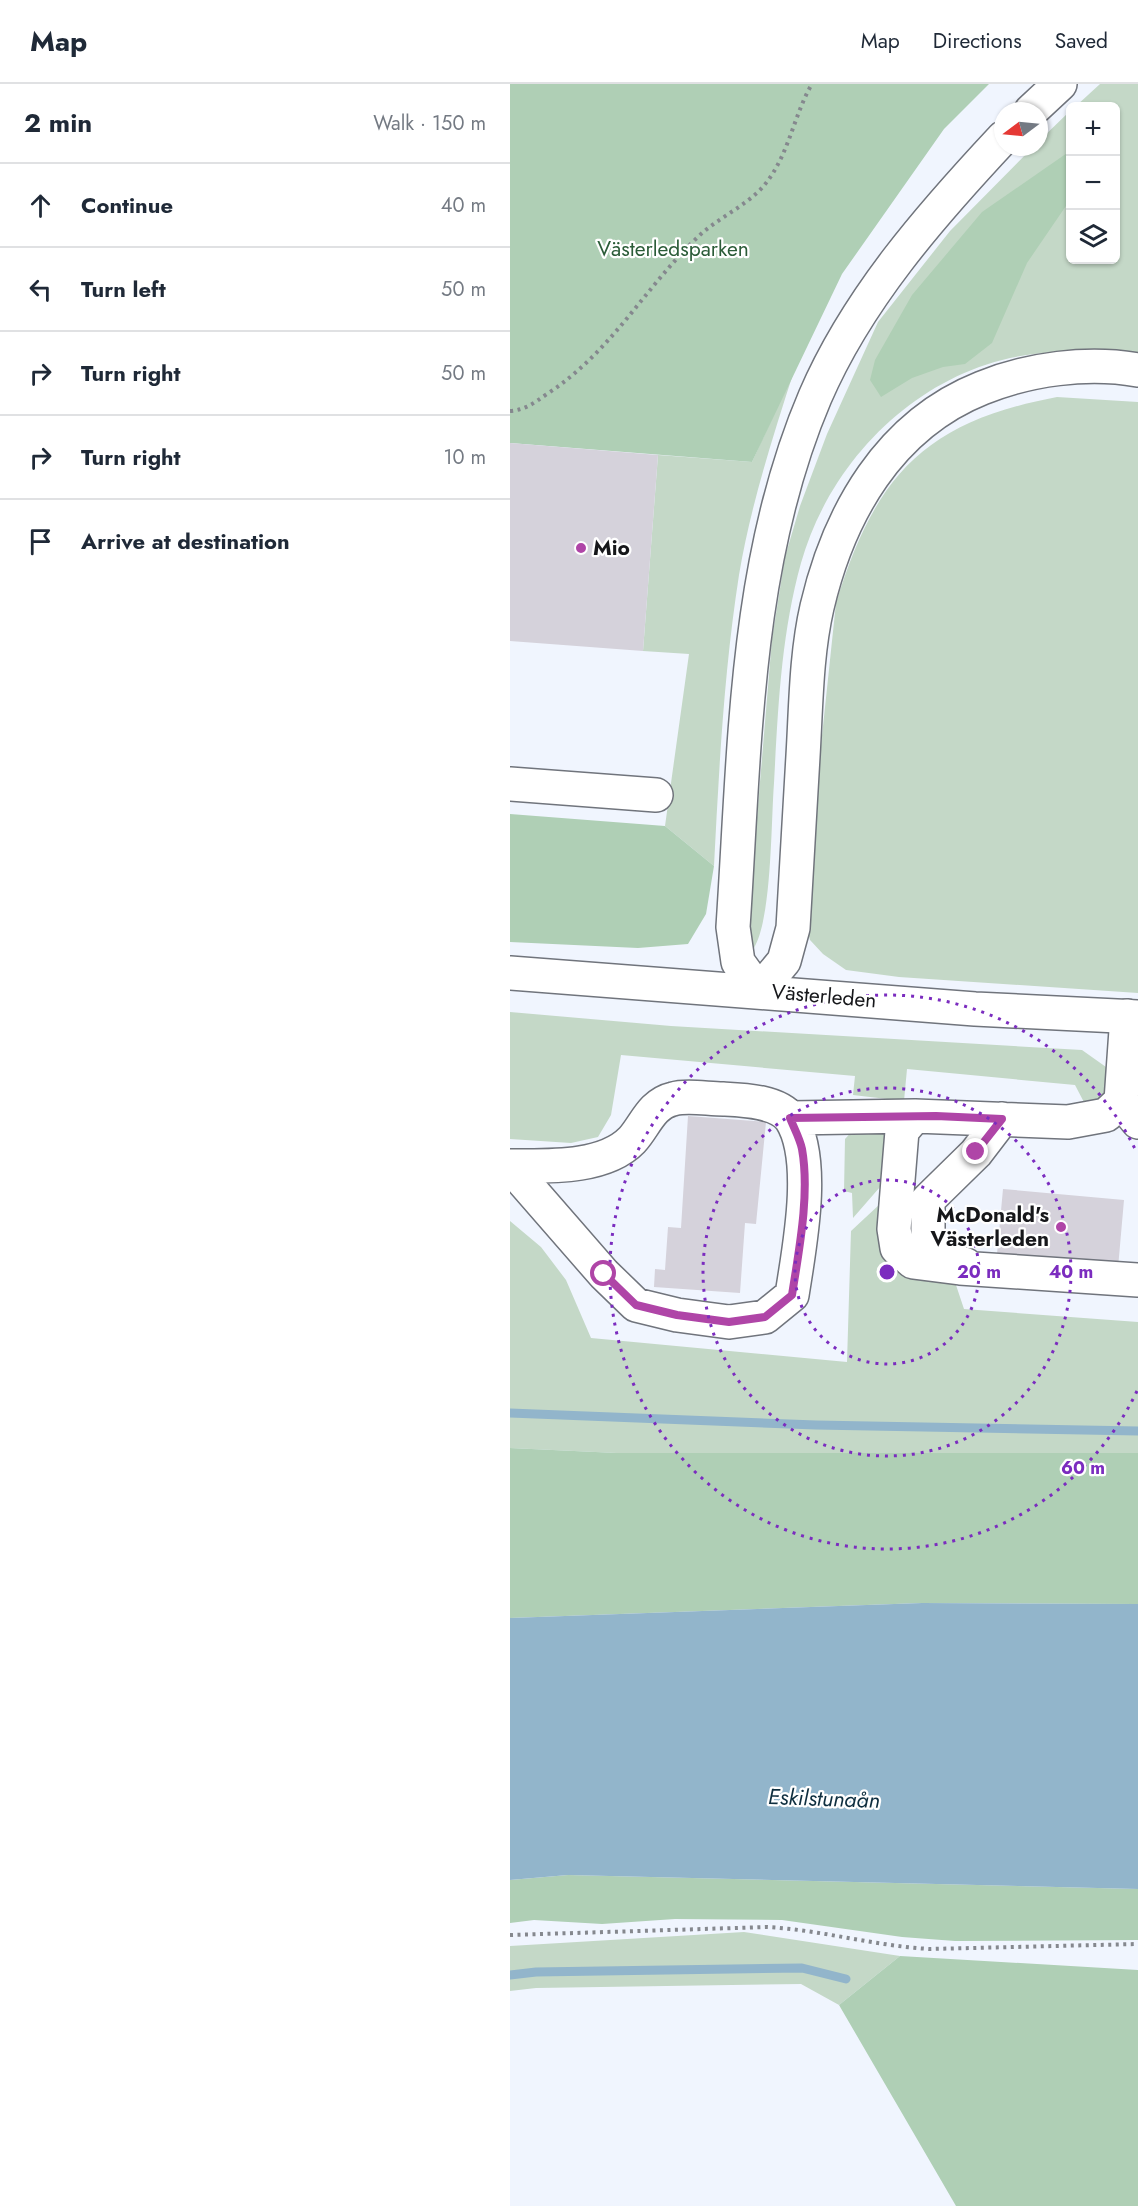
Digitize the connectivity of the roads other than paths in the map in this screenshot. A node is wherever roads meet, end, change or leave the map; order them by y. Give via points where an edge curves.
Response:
1 (1060, 84) edge
2 (1041, 102) edge
3 (994, 148) edge
4 (1138, 370) edge
5 (510, 784) edge
6 (656, 795) dead end
7 (510, 973) edge
8 (759, 991) junction
9 (1133, 1017) edge
10 (1130, 1111) edge
11 (915, 1116) junction
12 (790, 1118) junction
13 (1002, 1119) junction
14 (510, 1166) edge
15 (975, 1269) junction
16 (1138, 1280) edge

1 - 2 main road
3 - 8 main road via 934,211 857,318 815,396 788,470 766,560 750,682 733,927 738,962
4 - 8 main road via 1089,366 1041,371 998,381 955,398 912,430 879,464 854,504 835,543 816,608 808,668 793,928 784,961
5 - 6 main road
7 - 8 main road, Västerleden
8 - 9 main road, Västerleden
9 - 10 main road
10 - 13 main road via 1068,1122
11 - 12 main road
11 - 13 main road
11 - 15 main road via 902,1131 895,1196 897,1248 913,1262
12 - 14 main road via 771,1106 740,1100 672,1099 647,1116 632,1140 607,1157
12 - 14 main road via 801,1148 800,1243 792,1295 765,1317 729,1322 636,1305
13 - 15 main road via 976,1152 928,1200 928,1237 945,1257
15 - 16 main road

